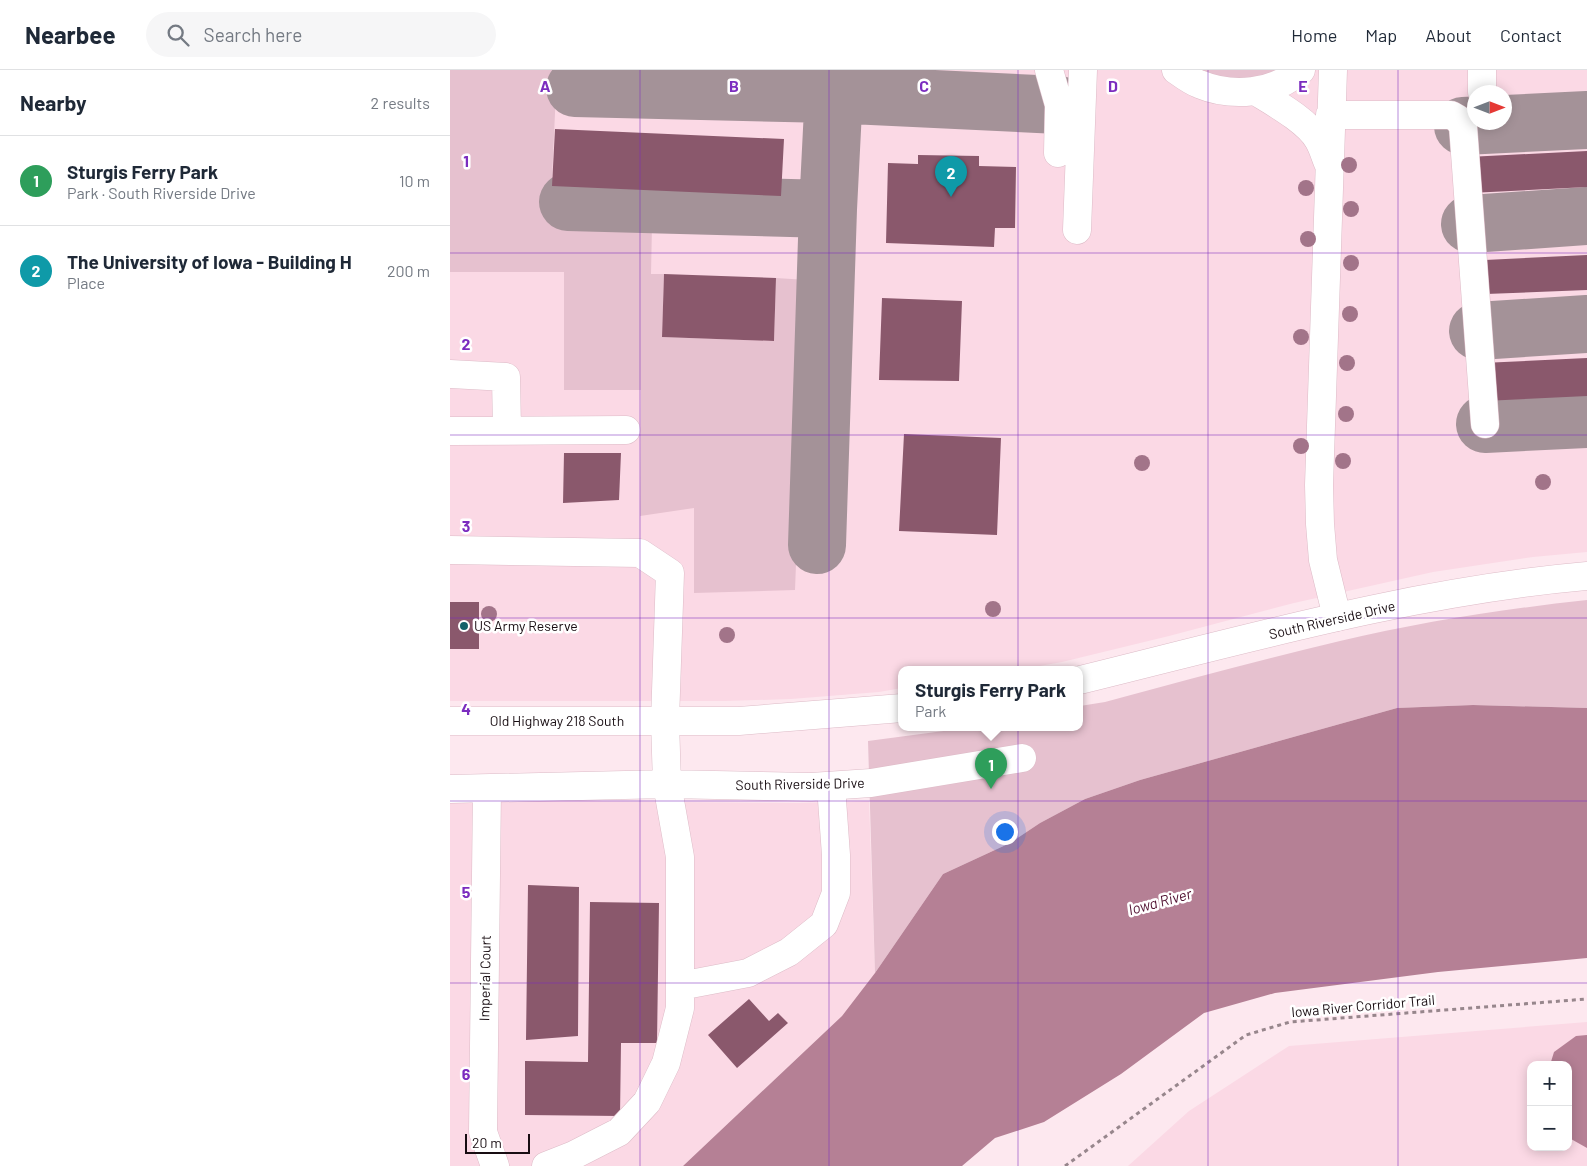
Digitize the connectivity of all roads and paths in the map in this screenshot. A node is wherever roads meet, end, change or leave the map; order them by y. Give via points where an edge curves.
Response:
1 (1048, 70) edge
2 (1083, 70) edge
3 (1176, 70) edge
4 (1301, 70) edge
5 (1333, 70) edge
6 (1482, 70) edge
7 (1482, 85) edge
8 (1257, 92) junction
9 (1330, 115) junction
10 (1467, 122) edge
11 (1473, 130) edge
12 (1058, 154) dead end
13 (1329, 164) junction
14 (1077, 230) dead end
15 (450, 374) edge
16 (1485, 424) dead end
17 (507, 430) junction
18 (626, 430) dead end
19 (450, 431) edge
20 (450, 550) edge
21 (1587, 576) edge
22 (1337, 617) junction
23 (1083, 679) edge
24 (898, 708) edge
25 (450, 721) edge
26 (665, 721) junction
27 (1022, 758) dead end
28 (667, 784) junction
29 (831, 786) junction
30 (450, 789) edge
31 (487, 789) junction
32 (680, 986) junction
33 (1587, 999) edge
34 (495, 1166) edge
35 (546, 1166) edge
36 (1065, 1166) edge

1 - 12 street via 1059,105
2 - 14 street
3 - 8 street via 1199,84 1213,88 1228,92
4 - 8 street
5 - 9 street
6 - 7 street
8 - 13 street via 1295,117 1319,139
9 - 10 street via 1451,115
9 - 13 street
11 - 16 street
13 - 22 street via 1319,485 1323,560
15 - 17 street via 506,377
17 - 18 street
17 - 19 street
20 - 26 street via 640,553 670,573
21 - 22 street, South Riverside Drive via 1504,586
22 - 23 street, South Riverside Drive
24 - 26 street via 739,721
25 - 26 street, Old Highway 218 South
26 - 28 street
27 - 29 street, South Riverside Drive via 871,783
28 - 29 street, South Riverside Drive
28 - 31 street, South Riverside Drive
28 - 32 street via 680,857
29 - 32 street via 836,893 824,924 789,952 748,973
30 - 31 street, South Riverside Drive
31 - 34 street, Imperial Court via 483,1132
32 - 35 street via 680,1008 666,1063 647,1102 619,1132
33 - 36 path, Iowa River Corridor Trail via 1290,1022 1246,1035

